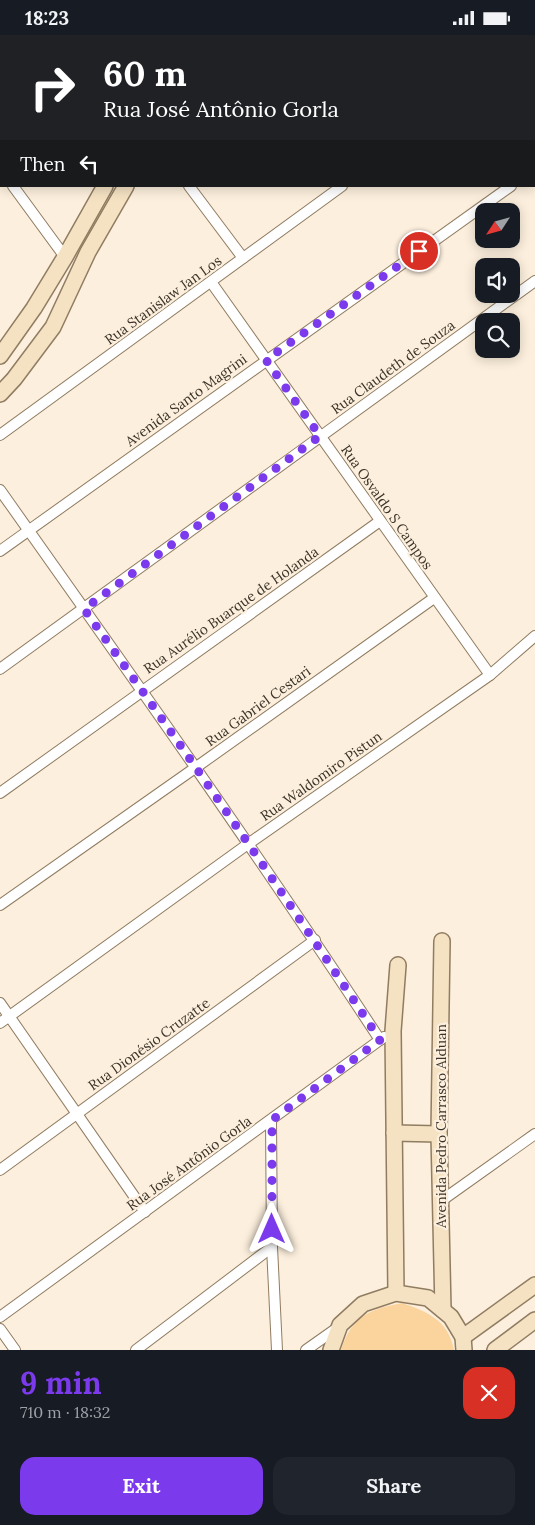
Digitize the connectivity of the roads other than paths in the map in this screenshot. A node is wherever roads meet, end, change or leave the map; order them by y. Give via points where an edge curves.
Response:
1 (14, 187) edge
2 (104, 187) edge
3 (125, 187) edge
4 (190, 187) edge
5 (340, 187) edge
6 (510, 187) edge
7 (66, 257) junction
8 (242, 258) junction
9 (535, 281) edge
10 (210, 282) junction
11 (0, 356) edge
12 (266, 360) junction
13 (0, 394) edge
14 (0, 435) edge
15 (320, 436) junction
16 (0, 490) edge
17 (380, 521) junction
18 (28, 530) junction
19 (0, 551) edge
20 (434, 597) junction
21 (84, 609) junction
22 (535, 637) edge
23 (0, 669) edge
24 (490, 675) junction
25 (142, 690) junction
26 (196, 768) junction
27 (0, 793) edge
28 (248, 844) junction
29 (0, 905) edge
30 (315, 940) junction
31 (442, 941) dead end
32 (398, 965) dead end
33 (0, 1003) edge
34 (9, 1016) junction
35 (0, 1023) edge
36 (393, 1031) junction
37 (380, 1040) junction
38 (77, 1113) junction
39 (272, 1120) junction
40 (394, 1133) junction
41 (535, 1133) edge
42 (439, 1134) junction
43 (0, 1170) edge
44 (441, 1201) junction
45 (145, 1212) junction
46 (272, 1247) junction
47 (535, 1285) edge
48 (396, 1293) junction
49 (443, 1310) junction
50 (0, 1317) edge
51 (535, 1320) edge
52 (340, 1325) junction
53 (0, 1329) edge
54 (464, 1344) edge
55 (15, 1350) edge
56 (136, 1350) edge
57 (277, 1350) edge
58 (306, 1350) edge
59 (331, 1350) edge
60 (496, 1350) edge

1 - 7 street
2 - 7 street
3 - 13 street via 88,252 53,327
4 - 8 street
5 - 8 street, Rua Stanislaw Jan Los
6 - 12 street, Avenida Santo Magrini
7 - 11 street
8 - 10 street, Rua Stanislaw Jan Los
9 - 15 street, Rua Claudeth de Souza
10 - 12 street, Rua Osvaldo S Campos
10 - 14 street, Rua Stanislaw Jan Los
12 - 15 street, Rua Osvaldo S Campos
12 - 18 street, Avenida Santo Magrini
15 - 17 street, Rua Osvaldo S Campos
15 - 21 street, Rua Claudeth de Souza
16 - 18 street
17 - 20 street, Rua Osvaldo S Campos
17 - 25 street, Rua Aurélio Buarque de Holanda
18 - 19 street, Avenida Santo Magrini
18 - 21 street
20 - 24 street, Rua Osvaldo S Campos
20 - 26 street, Rua Gabriel Cestari
21 - 23 street, Rua Claudeth de Souza
21 - 25 street
22 - 24 street, Rua Waldomiro Pistun
24 - 28 street, Rua Waldomiro Pistun
25 - 26 street
25 - 27 street, Rua Aurélio Buarque de Holanda
26 - 28 street
26 - 29 street, Rua Gabriel Cestari
28 - 30 street
28 - 34 street, Rua Waldomiro Pistun
30 - 37 street
30 - 38 street, Rua Dionésio Cruzatte
31 - 42 street, Avenida Pedro Carrasco Alduan
32 - 36 street
33 - 34 street
34 - 35 street, Rua Waldomiro Pistun
34 - 38 street
36 - 37 street, Rua José Antônio Gorla
36 - 40 street
37 - 39 street, Rua José Antônio Gorla
38 - 43 street, Rua Dionésio Cruzatte
38 - 45 street
39 - 45 street, Rua José Antônio Gorla
39 - 46 street
40 - 42 street
40 - 48 street
41 - 44 street
42 - 44 street, Avenida Pedro Carrasco Alduan
44 - 49 street, Avenida Pedro Carrasco Alduan
45 - 50 street, Rua José Antônio Gorla
46 - 56 street
46 - 57 street
47 - 54 street
48 - 49 street via 428,1298
48 - 52 street via 363,1304
49 - 54 street via 451,1317
51 - 60 street
52 - 58 street
52 - 59 street
53 - 55 street

